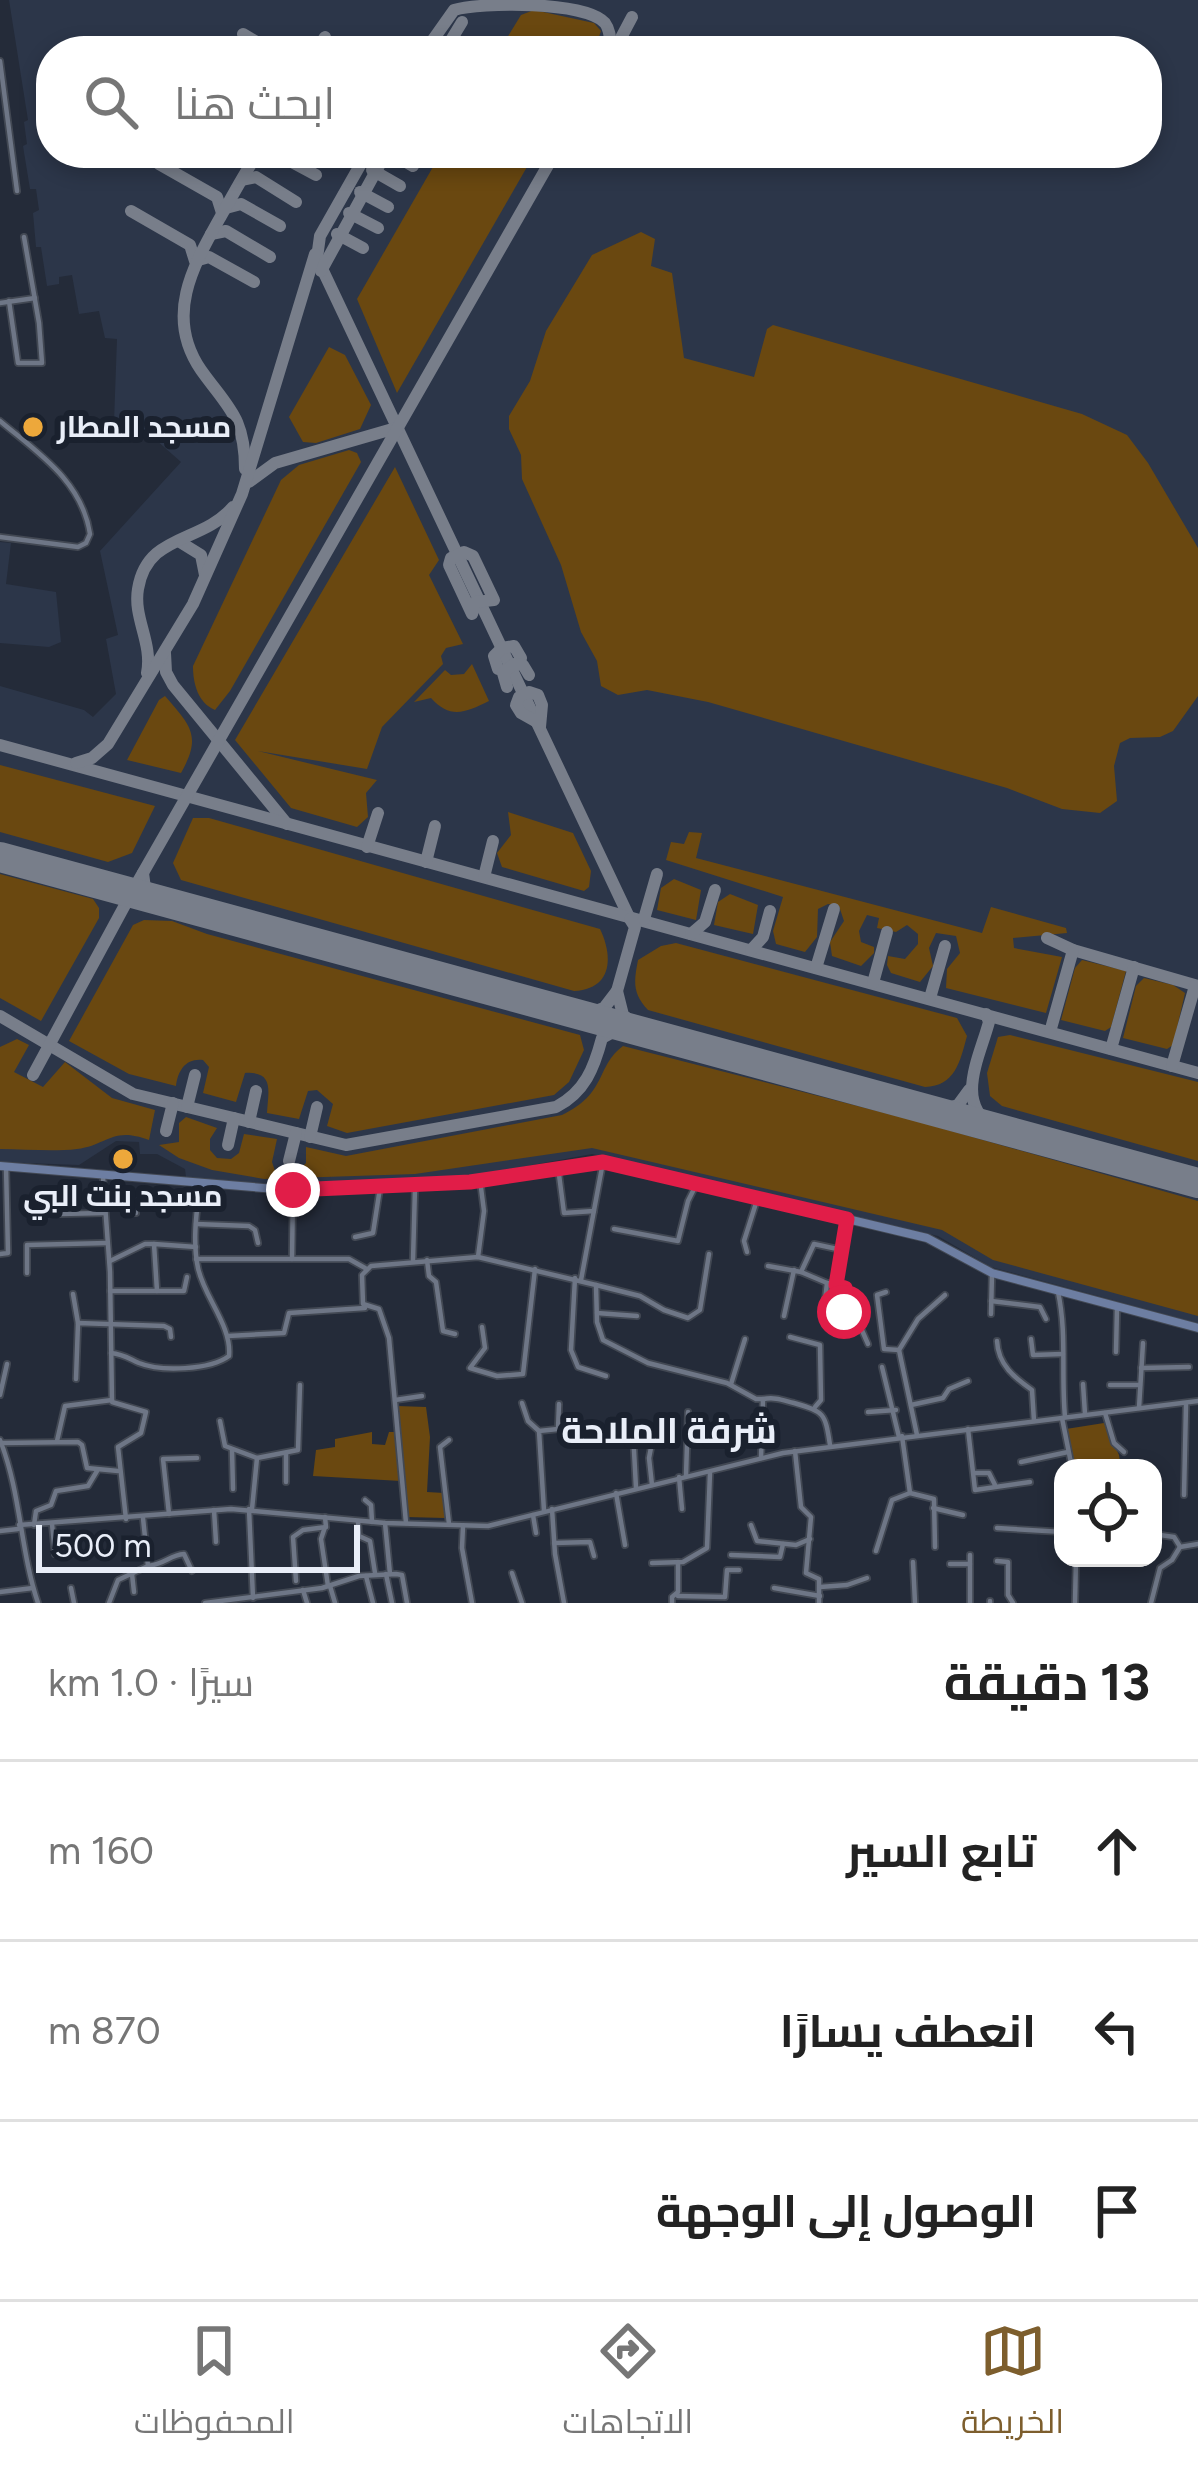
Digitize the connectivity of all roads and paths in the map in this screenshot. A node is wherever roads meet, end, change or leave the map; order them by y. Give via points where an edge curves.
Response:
1 (0, 62) edge
2 (17, 190) dead end
3 (24, 237) dead end
4 (35, 298) junction
5 (9, 301) junction
6 (0, 303) edge
7 (0, 421) edge
8 (0, 537) edge
9 (603, 1162) junction
10 (3, 1166) edge
11 (558, 1167) junction
12 (102, 1172) junction
13 (480, 1180) junction
14 (697, 1182) junction
15 (200, 1183) junction
16 (415, 1186) junction
17 (380, 1188) junction
18 (293, 1190) junction
19 (57, 1193) dead end
20 (758, 1197) junction
21 (104, 1198) junction
22 (594, 1211) junction
23 (105, 1213) junction
24 (136, 1213) dead end
25 (847, 1219) junction
26 (196, 1224) junction
27 (614, 1229) dead end
28 (355, 1237) dead end
29 (258, 1243) dead end
30 (107, 1244) junction
31 (154, 1244) junction
32 (196, 1246) junction
33 (842, 1250) junction
34 (747, 1252) dead end
35 (0, 1254) edge
36 (710, 1254) dead end
37 (478, 1257) junction
38 (196, 1259) junction
39 (292, 1259) junction
40 (413, 1260) junction
41 (427, 1260) junction
42 (109, 1261) junction
43 (768, 1266) dead end
44 (365, 1268) junction
45 (535, 1269) junction
46 (797, 1271) junction
47 (992, 1273) junction
48 (27, 1274) dead end
49 (187, 1277) dead end
50 (578, 1279) junction
51 (827, 1283) junction
52 (596, 1285) junction
53 (836, 1285) junction
54 (110, 1291) junction
55 (157, 1291) junction
56 (886, 1292) dead end
57 (1058, 1292) junction
58 (73, 1294) dead end
59 (945, 1295) dead end
60 (991, 1301) junction
61 (1117, 1307) junction
62 (365, 1308) junction
63 (824, 1309) dead end
64 (597, 1312) junction
65 (991, 1314) dead end
66 (638, 1316) dead end
67 (784, 1316) dead end
68 (1046, 1319) dead end
69 (78, 1323) junction
70 (112, 1324) junction
71 (482, 1327) dead end
72 (1198, 1328) edge
73 (455, 1334) dead end
74 (227, 1336) junction
75 (171, 1337) dead end
76 (790, 1337) dead end
77 (745, 1339) dead end
78 (1030, 1339) dead end
79 (997, 1341) dead end
80 (1142, 1343) dead end
81 (868, 1344) dead end
82 (899, 1350) junction
83 (1116, 1352) dead end
84 (110, 1353) junction
85 (1063, 1354) junction
86 (7, 1364) dead end
87 (882, 1367) dead end
88 (1189, 1367) dead end
89 (1141, 1368) junction
90 (606, 1376) dead end
91 (76, 1379) dead end
92 (968, 1381) dead end
93 (731, 1384) junction
94 (1083, 1384) dead end
95 (300, 1385) dead end
96 (1110, 1385) dead end
97 (1140, 1385) junction
98 (0, 1395) edge
99 (422, 1396) dead end
100 (764, 1399) junction
101 (112, 1400) junction
102 (395, 1400) junction
103 (1198, 1401) edge
104 (522, 1402) dead end
105 (1186, 1402) junction
106 (559, 1404) dead end
107 (911, 1405) junction
108 (815, 1407) junction
109 (1139, 1408) junction
110 (896, 1410) junction
111 (688, 1412) dead end
112 (868, 1412) dead end
113 (1105, 1413) junction
114 (1085, 1415) junction
115 (1064, 1418) junction
116 (1034, 1420) junction
117 (220, 1421) dead end
118 (968, 1430) junction
119 (539, 1431) junction
120 (633, 1432) dead end
121 (654, 1432) dead end
122 (917, 1435) junction
123 (901, 1437) junction
124 (449, 1440) dead end
125 (58, 1441) junction
126 (0, 1442) edge
127 (830, 1445) junction
128 (232, 1450) junction
129 (795, 1451) junction
130 (1069, 1452) junction
131 (1124, 1452) dead end
132 (286, 1454) junction
133 (197, 1457) dead end
134 (761, 1457) junction
135 (257, 1458) junction
136 (1070, 1459) edge
137 (1021, 1462) dead end
138 (97, 1471) junction
139 (120, 1472) junction
140 (710, 1473) junction
141 (973, 1474) junction
142 (682, 1476) junction
143 (286, 1482) dead end
144 (1030, 1482) dead end
145 (652, 1485) junction
146 (995, 1485) junction
147 (636, 1488) junction
148 (233, 1489) dead end
149 (616, 1492) junction
150 (910, 1493) junction
151 (1184, 1495) dead end
152 (365, 1500) dead end
153 (933, 1508) junction
154 (250, 1509) junction
155 (682, 1509) dead end
156 (214, 1510) junction
157 (548, 1510) junction
158 (169, 1514) junction
159 (533, 1515) junction
160 (964, 1515) dead end
161 (325, 1517) junction
162 (142, 1518) junction
163 (126, 1520) junction
164 (358, 1521) junction
165 (372, 1522) junction
166 (385, 1523) junction
167 (406, 1523) junction
168 (52, 1524) junction
169 (448, 1524) junction
170 (34, 1525) junction
171 (463, 1526) junction
172 (751, 1526) dead end
173 (19, 1527) junction
174 (325, 1527) junction
175 (998, 1528) dead end
176 (0, 1531) edge
177 (1054, 1531) edge
178 (536, 1533) dead end
179 (1162, 1536) edge
180 (810, 1540) junction
181 (216, 1542) dead end
182 (554, 1543) junction
183 (783, 1544) junction
184 (1198, 1544) edge
185 (625, 1545) dead end
186 (935, 1547) dead end
187 (1180, 1547) junction
188 (876, 1551) dead end
189 (55, 1554) dead end
190 (731, 1555) dead end
191 (970, 1555) dead end
192 (594, 1556) dead end
193 (678, 1562) junction
194 (913, 1562) dead end
195 (997, 1562) dead end
196 (652, 1563) dead end
197 (950, 1564) dead end
198 (970, 1564) junction
199 (148, 1565) junction
200 (1076, 1567) edge
201 (739, 1570) dead end
202 (192, 1571) dead end
203 (512, 1573) dead end
204 (132, 1574) junction
205 (388, 1574) junction
206 (375, 1575) junction
207 (366, 1576) junction
208 (867, 1579) dead end
209 (296, 1581) dead end
210 (329, 1586) junction
211 (33, 1588) junction
212 (71, 1588) dead end
213 (775, 1588) dead end
214 (303, 1590) junction
215 (0, 1592) edge
216 (134, 1592) dead end
217 (820, 1595) edge
218 (253, 1598) junction
219 (270, 1599) edge
220 (672, 1601) edge
221 (38, 1603) edge
222 (74, 1603) edge
223 (110, 1603) edge
224 (208, 1603) edge
225 (307, 1603) edge
226 (334, 1603) edge
227 (373, 1603) edge
228 (392, 1603) edge
229 (407, 1603) edge
230 (472, 1603) edge
231 (522, 1603) edge
232 (564, 1603) edge
233 (915, 1603) edge
234 (970, 1603) edge
235 (1013, 1603) edge
236 (1075, 1603) edge
237 (1150, 1603) edge

1 - 2 street
3 - 4 street
4 - 5 street
4 - 5 street via 40,364 18,363
5 - 6 street
7 - 8 street via 68,481 91,534 78,547
9 - 11 main road
9 - 14 main road
9 - 22 street
10 - 12 main road
10 - 35 street via 8,1253
11 - 13 main road
11 - 22 street via 564,1213
12 - 15 main road
12 - 21 street
13 - 16 main road
13 - 37 street
14 - 20 main road
14 - 27 street via 678,1241
15 - 18 main road
15 - 26 street
16 - 17 main road
16 - 40 street
17 - 18 main road
17 - 28 street via 373,1234
18 - 39 street
19 - 23 street via 59,1214
20 - 25 main road
20 - 34 street
21 - 23 street
21 - 24 street via 133,1201
22 - 50 street
23 - 30 street
25 - 33 street
25 - 47 main road via 933,1240
26 - 29 street via 249,1226
26 - 32 street
30 - 42 street
30 - 48 street via 27,1245
31 - 32 street
31 - 42 street
31 - 55 street
32 - 38 street
33 - 46 street via 814,1244
33 - 53 street
36 - 52 street via 700,1310 688,1318
37 - 41 street
37 - 45 street
38 - 39 street
38 - 74 street
39 - 44 street via 349,1259
40 - 41 street
40 - 44 street
41 - 73 street via 443,1332
42 - 54 street
43 - 46 street
44 - 62 street
45 - 50 street
45 - 71 street via 523,1374 469,1368 485,1348
46 - 51 street
46 - 67 street
47 - 57 main road
47 - 60 street
49 - 55 street via 186,1290
50 - 52 street
50 - 90 street via 572,1355 578,1367
51 - 53 street
51 - 63 street
52 - 64 street
53 - 81 street via 844,1286 844,1312 857,1319
54 - 55 street
54 - 70 street
56 - 82 street via 878,1295 884,1349
57 - 61 main road
57 - 85 street
58 - 69 street
59 - 82 street
60 - 65 street
60 - 68 street via 1040,1307
61 - 72 main road
61 - 83 street
62 - 74 street via 289,1313 281,1334
62 - 102 street via 381,1312
64 - 66 street
64 - 93 street via 601,1339 625,1352
69 - 70 street
69 - 91 street
70 - 75 street via 167,1327
70 - 84 street
74 - 84 street via 229,1355 217,1364 150,1365
76 - 108 street via 820,1345
77 - 93 street
78 - 85 street via 1033,1355
79 - 116 street via 1013,1378 1031,1388
80 - 89 street
82 - 107 street
84 - 101 street
85 - 115 street
86 - 98 street
87 - 110 street
88 - 89 street
89 - 97 street
92 - 107 street via 944,1398
93 - 100 street
94 - 114 street
95 - 132 street via 298,1448
96 - 97 street
97 - 109 street
99 - 102 street
100 - 108 street
100 - 134 street
101 - 125 street via 64,1406
101 - 139 street via 146,1412 141,1433 119,1445
102 - 167 street
103 - 105 street
104 - 119 street
105 - 109 street
105 - 151 street
106 - 119 street via 558,1429
107 - 122 street
108 - 127 street
109 - 113 street
110 - 112 street
110 - 123 street
111 - 142 street
113 - 114 street
113 - 131 street
114 - 115 street
115 - 116 street
115 - 130 street
116 - 118 street
117 - 128 street via 223,1444
118 - 122 street
118 - 141 street
119 - 157 street
120 - 147 street
121 - 145 street
122 - 123 street
123 - 127 street
123 - 150 street
124 - 169 street via 440,1447
125 - 126 street
125 - 138 street via 80,1443 85,1466
126 - 173 street
127 - 129 street
128 - 135 street
128 - 148 street
129 - 134 street
129 - 180 street
130 - 136 street
130 - 137 street
132 - 135 street
132 - 143 street
133 - 158 street via 163,1459
134 - 140 street
135 - 154 street
138 - 139 street
138 - 170 street via 88,1486 56,1491
139 - 163 street
140 - 142 street
140 - 193 street via 706,1548
141 - 146 street via 989,1473
141 - 146 street via 975,1490
142 - 145 street
142 - 155 street
144 - 146 street
145 - 147 street
147 - 149 street
149 - 157 street
149 - 185 street
150 - 153 street via 932,1496
150 - 188 street via 892,1500
152 - 165 street
153 - 160 street
153 - 186 street
154 - 156 street
154 - 161 street
154 - 218 street
156 - 158 street
156 - 181 street
157 - 159 street
157 - 182 street
158 - 162 street
159 - 171 street
159 - 178 street
161 - 164 street
161 - 174 street
162 - 163 street
162 - 199 street
163 - 168 street
164 - 165 street
164 - 206 street
165 - 166 street
166 - 167 street
166 - 205 street
167 - 169 street
168 - 170 street
168 - 189 street
169 - 171 street
170 - 173 street
171 - 230 street
172 - 183 street via 755,1540
173 - 176 street
173 - 211 street
174 - 209 street via 294,1535
174 - 210 street
175 - 177 street
179 - 187 street
180 - 183 street
180 - 217 street via 806,1572 818,1578
182 - 192 street via 590,1542
182 - 232 street
183 - 190 street via 780,1557
184 - 187 street
187 - 237 street via 1160,1568
191 - 198 street
193 - 196 street
193 - 220 street
194 - 233 street
195 - 235 street via 1008,1562
197 - 198 street
198 - 234 street
199 - 202 street via 183,1553
199 - 204 street
200 - 236 street
201 - 220 street via 727,1570 725,1597
203 - 231 street
204 - 216 street
204 - 223 street via 114,1584
205 - 206 street
205 - 228 street
205 - 229 street via 402,1575
206 - 207 street
207 - 210 street
207 - 227 street
208 - 217 street
210 - 214 street
210 - 226 street
211 - 215 street
211 - 221 street
212 - 222 street
213 - 217 street
214 - 219 street
214 - 225 street
218 - 219 street
218 - 224 street

